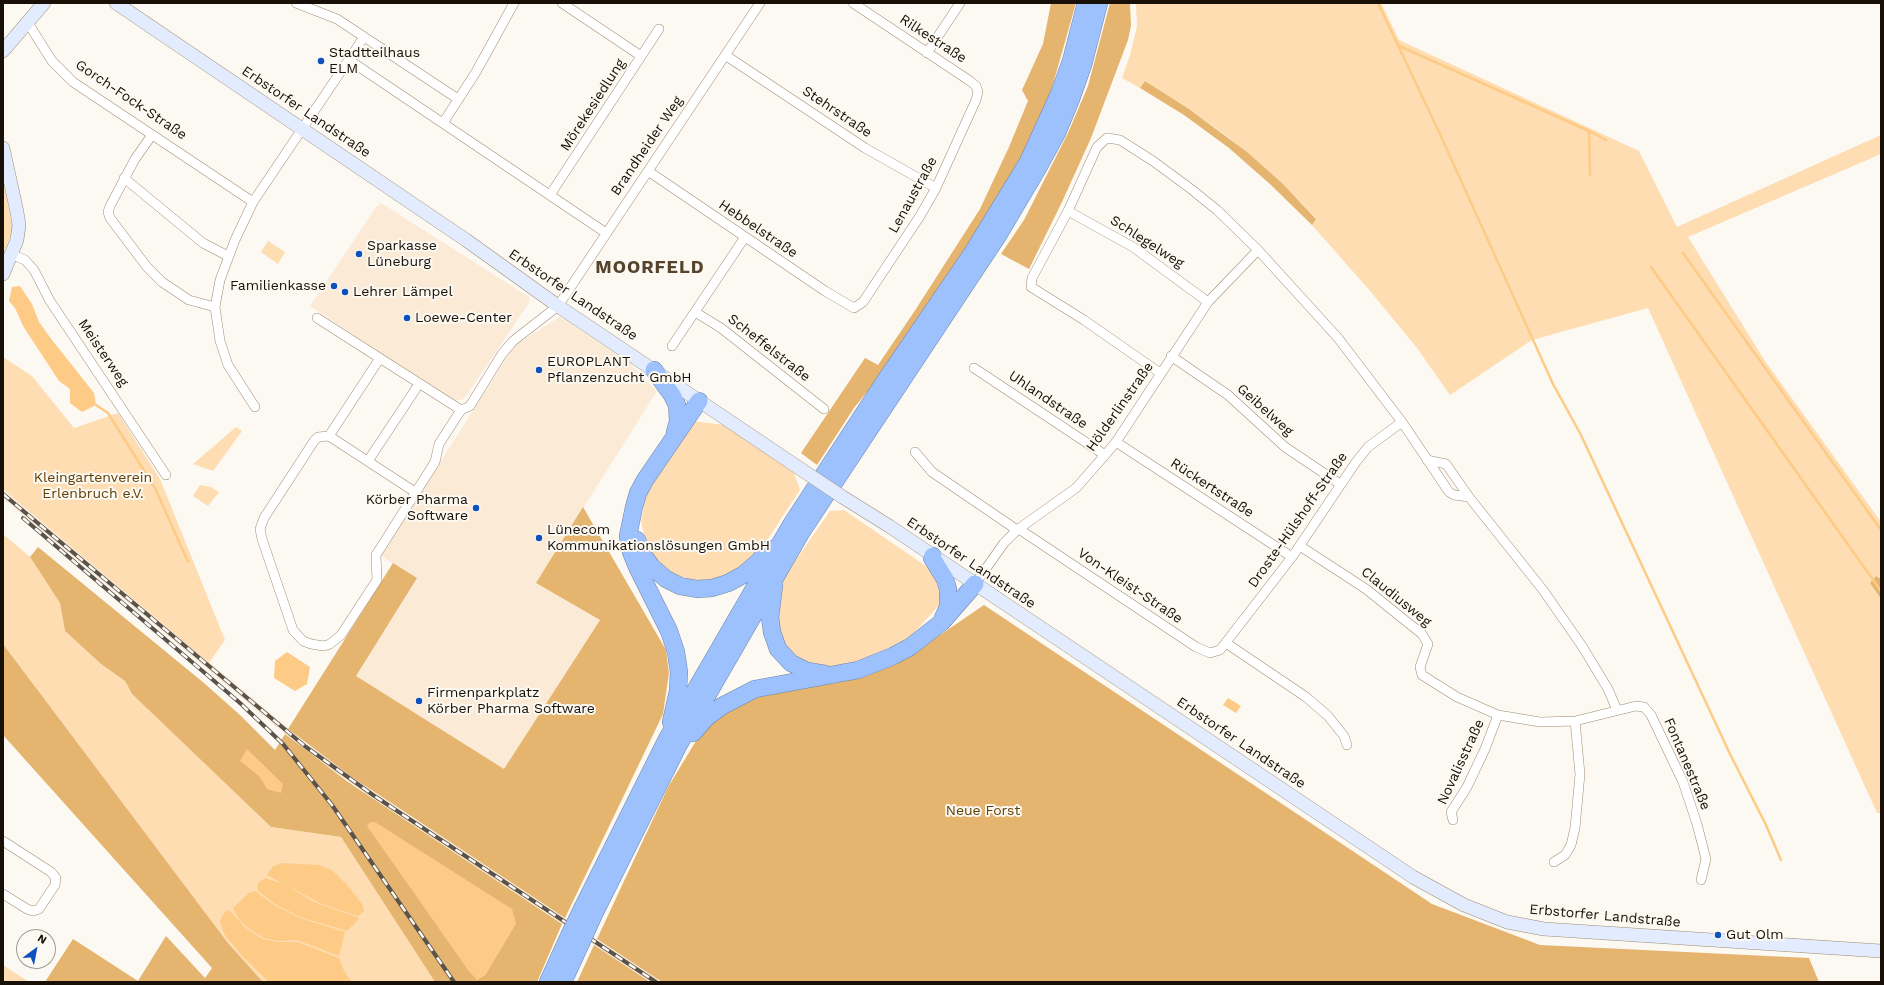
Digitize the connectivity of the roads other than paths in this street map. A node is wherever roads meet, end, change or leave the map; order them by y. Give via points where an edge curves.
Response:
1 (44, 3) edge
2 (116, 3) edge
3 (296, 3) edge
4 (514, 3) edge
5 (562, 3) edge
6 (760, 3) edge
7 (853, 3) edge
8 (960, 3) edge
9 (1086, 3) edge
10 (1099, 3) edge
11 (28, 23) junction
12 (658, 29) dead end
13 (364, 37) junction
14 (3, 51) edge
15 (927, 53) junction
16 (726, 55) junction
17 (641, 56) junction
18 (349, 60) junction
19 (976, 86) joint
20 (458, 99) junction
21 (443, 123) junction
22 (302, 129) junction
23 (152, 135) junction
24 (3, 148) edge
25 (648, 171) junction
26 (124, 178) junction
27 (936, 188) junction
28 (550, 195) junction
29 (253, 202) junction
30 (1068, 211) junction
31 (606, 233) junction
32 (745, 237) junction
33 (1258, 250) junction
34 (11, 254) junction
35 (228, 256) junction
36 (3, 274) edge
37 (1208, 302) junction
38 (558, 306) junction
39 (215, 307) junction
40 (854, 308) joint
41 (696, 312) junction
42 (317, 318) dead end
43 (672, 346) dead end
44 (1171, 356) junction
45 (380, 358) junction
46 (974, 368) dead end
47 (654, 370) junction
48 (1160, 373) junction
49 (419, 384) junction
50 (699, 401) junction
51 (255, 407) dead end
52 (824, 409) dead end
53 (461, 410) junction
54 (1402, 422) junction
55 (329, 436) junction
56 (674, 436) junction
57 (1116, 442) junction
58 (915, 452) dead end
59 (1105, 455) junction
60 (1427, 460) junction
61 (368, 461) junction
62 (166, 475) dead end
63 (1340, 484) junction
64 (415, 492) junction
65 (1469, 497) junction
66 (632, 521) junction
67 (792, 525) junction
68 (1018, 530) junction
69 (1300, 546) junction
70 (933, 556) junction
71 (1292, 557) junction
72 (775, 578) junction
73 (975, 584) junction
74 (942, 622) junction
75 (1226, 643) junction
76 (835, 676) junction
77 (1644, 707) joint
78 (1617, 710) junction
79 (1498, 715) junction
80 (1575, 721) junction
81 (667, 739) junction
82 (1346, 744) dead end
83 (659, 783) junction
84 (1453, 820) dead end
85 (3, 841) edge
86 (1554, 862) dead end
87 (1701, 880) dead end
88 (3, 894) edge
89 (588, 911) junction
90 (575, 939) junction
91 (1881, 951) edge
92 (548, 982) edge
93 (563, 982) edge

1 - 11 street
2 - 22 street, Erbstorfer Landstraße
3 - 13 street via 337,19
4 - 20 street
5 - 17 street
6 - 16 street, Brandheider Weg
7 - 15 street, Rilkestraße
8 - 15 street
9 - 67 highway via 1066,74 1028,162 973,252 883,384
10 - 72 highway via 1071,99 1057,133 1038,168 999,234 807,525
11 - 14 street
11 - 23 street, Gorch-Fock-Straße via 52,61 66,76
12 - 17 street, Mörekesiedlung
13 - 18 street
13 - 20 street
15 - 19 street, Rilkestraße
16 - 25 street, Brandheider Weg
16 - 27 street, Stehrstraße via 865,148
17 - 28 street, Mörekesiedlung
18 - 21 street
18 - 22 street
19 - 27 street, Lenaustraße via 976,100
20 - 21 street
21 - 28 street
22 - 29 street
22 - 38 street, Erbstorfer Landstraße
23 - 26 street
23 - 29 street, Gorch-Fock-Straße
24 - 34 street via 19,225 17,240
25 - 31 street, Brandheider Weg
25 - 32 street, Hebbelstraße
26 - 35 street via 198,239
26 - 39 street via 108,212 115,226 162,282 189,300
27 - 40 street, Lenaustraße via 885,271 863,302
28 - 31 street
29 - 35 street
30 - 33 street via 1097,147 1107,138 1120,140 1154,161 1191,189
30 - 37 street, Schlegelweg via 1133,247
30 - 48 street via 1032,278 1031,287 1090,323
31 - 38 street, Brandheider Weg
32 - 40 street, Hebbelstraße
32 - 41 street
33 - 37 street, Hölderlinstraße
33 - 54 street via 1338,338
34 - 36 street
34 - 62 street, Meisterweg via 25,260 34,270 50,301
35 - 39 street
37 - 44 street, Hölderlinstraße
38 - 47 street, Erbstorfer Landstraße
38 - 53 street, Brandheider Weg via 513,341 502,354 470,406
39 - 51 street via 220,341 228,365
41 - 43 street
41 - 52 street, Scheffelstraße via 721,328
42 - 45 street
44 - 48 street, Hölderlinstraße
44 - 63 street, Geibelweg via 1228,395 1285,447
45 - 49 street
45 - 55 street
46 - 59 street, Uhlandstraße
47 - 50 street, Erbstorfer Landstraße
47 - 56 highway via 676,404 678,421
48 - 57 street, Hölderlinstraße
49 - 53 street
49 - 61 street
50 - 56 highway
50 - 70 street, Erbstorfer Landstraße, bridge
53 - 64 street, Brandheider Weg via 439,444 435,462
54 - 60 street
54 - 63 street, Droste-Hülshoff-Straße via 1368,447
55 - 61 street
55 - 64 street, Brandheider Weg via 318,437 314,441 264,518 260,529 293,630 303,641 318,646 330,644 341,635 377,580 376,555
56 - 66 highway via 638,493
57 - 59 street, Hölderlinstraße
57 - 71 street, Rückertstraße
58 - 68 street via 932,472
59 - 68 street, Hölderlinstraße via 1076,488
60 - 65 street via 1446,464
60 - 65 street via 1449,492
61 - 64 street
63 - 69 street, Droste-Hülshoff-Straße
65 - 78 street via 1564,618 1608,689
66 - 67 highway via 636,539 652,567 666,579 680,586 697,589 728,583 742,575 758,562 789,525
66 - 81 highway via 628,536 631,552 676,652 678,690
67 - 81 highway
68 - 73 street, Hölderlinstraße via 1004,543
68 - 75 street, Von-Kleist-Straße via 1196,646 1210,653 1220,650
69 - 71 street, Droste-Hülshoff-Straße
69 - 79 street, Claudiusweg via 1366,589 1422,634 1428,644 1420,667 1422,675 1457,697
70 - 73 street, Erbstorfer Landstraße
70 - 74 highway via 948,589 948,606
71 - 75 street, Droste-Hülshoff-Straße
72 - 76 highway via 770,618 778,649 791,663 807,671
72 - 83 highway
73 - 74 highway
73 - 91 street, Erbstorfer Landstraße via 1413,877 1440,893 1490,916 1544,929
74 - 76 highway via 910,647 893,656
75 - 82 street via 1306,697 1328,716 1344,736
76 - 83 highway via 755,689 722,706 706,718 694,732
77 - 78 street, Claudiusweg
77 - 87 street, Fontanestraße via 1651,715 1683,782 1706,859
78 - 80 street, Claudiusweg
79 - 80 street, Claudiusweg via 1540,722
79 - 84 street, Novalisstraße via 1470,781 1451,812
80 - 86 street via 1580,774 1575,828 1571,845 1565,855
81 - 89 highway
83 - 89 highway
85 - 88 street via 51,872 56,878 55,885 39,909 33,912
89 - 90 highway, bridge
90 - 92 highway
90 - 93 highway

